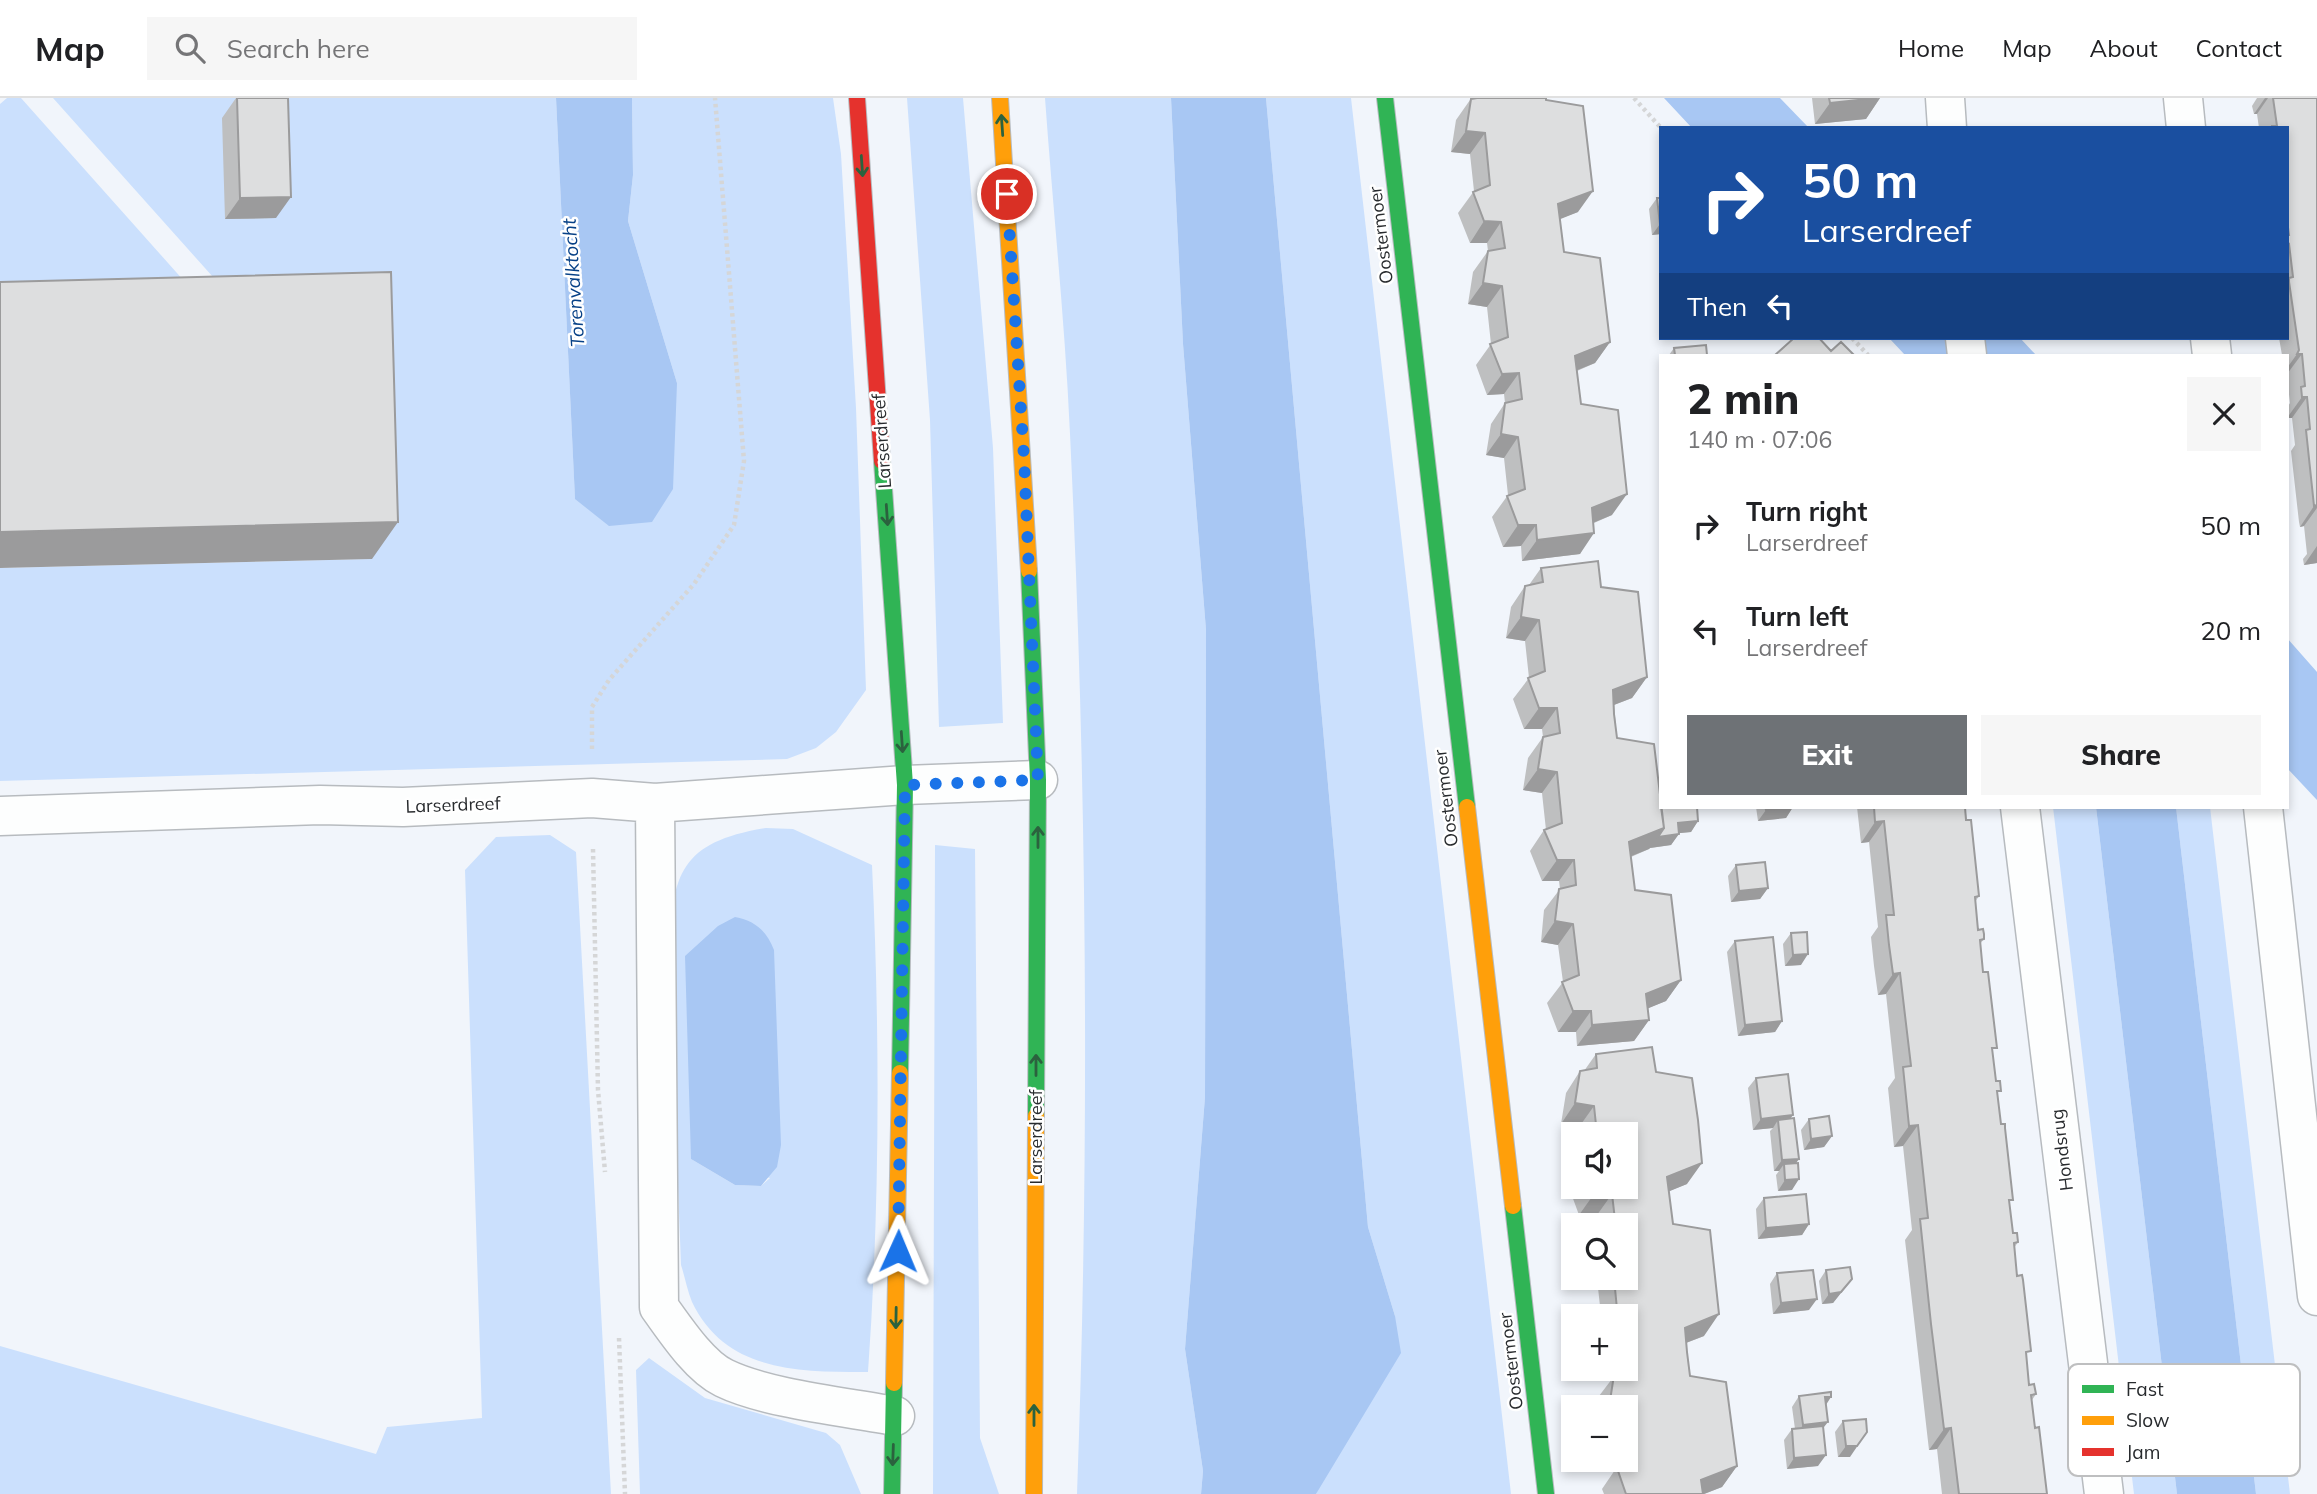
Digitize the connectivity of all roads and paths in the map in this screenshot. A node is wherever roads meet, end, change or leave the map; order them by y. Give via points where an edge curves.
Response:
1 (857, 98) edge
2 (1000, 98) edge
3 (1385, 98) edge
4 (1634, 98) edge
5 (1945, 98) edge
6 (2183, 98) edge
7 (1659, 126) edge
8 (1947, 126) edge
9 (2186, 126) edge
10 (1854, 340) edge
11 (1867, 354) edge
12 (1038, 780) junction
13 (905, 785) junction
14 (655, 803) junction
15 (2020, 809) edge
16 (2263, 809) edge
17 (0, 816) edge
18 (2317, 1296) edge
19 (2088, 1364) edge
20 (895, 1416) junction
21 (2102, 1476) edge
22 (892, 1494) edge
23 (1034, 1494) edge
24 (1546, 1494) edge
25 (2104, 1494) edge

1 -> 13 main road, Larserdreef
12 -> 2 main road, Larserdreef via 1024,458
3 - 24 main road, Oostermoer
4 - 7 path
5 - 8 street
6 - 9 street
10 - 11 path
12 - 13 street, Larserdreef
23 -> 12 main road, Larserdreef
13 - 14 street, Larserdreef
13 -> 20 main road, Larserdreef
14 - 17 street, Larserdreef via 592,798
14 - 20 street via 659,1307 685,1343 723,1378 779,1395
15 - 19 street, Hondsrug
16 - 18 street
20 -> 22 main road, Larserdreef
21 - 25 street, Hondsrug

